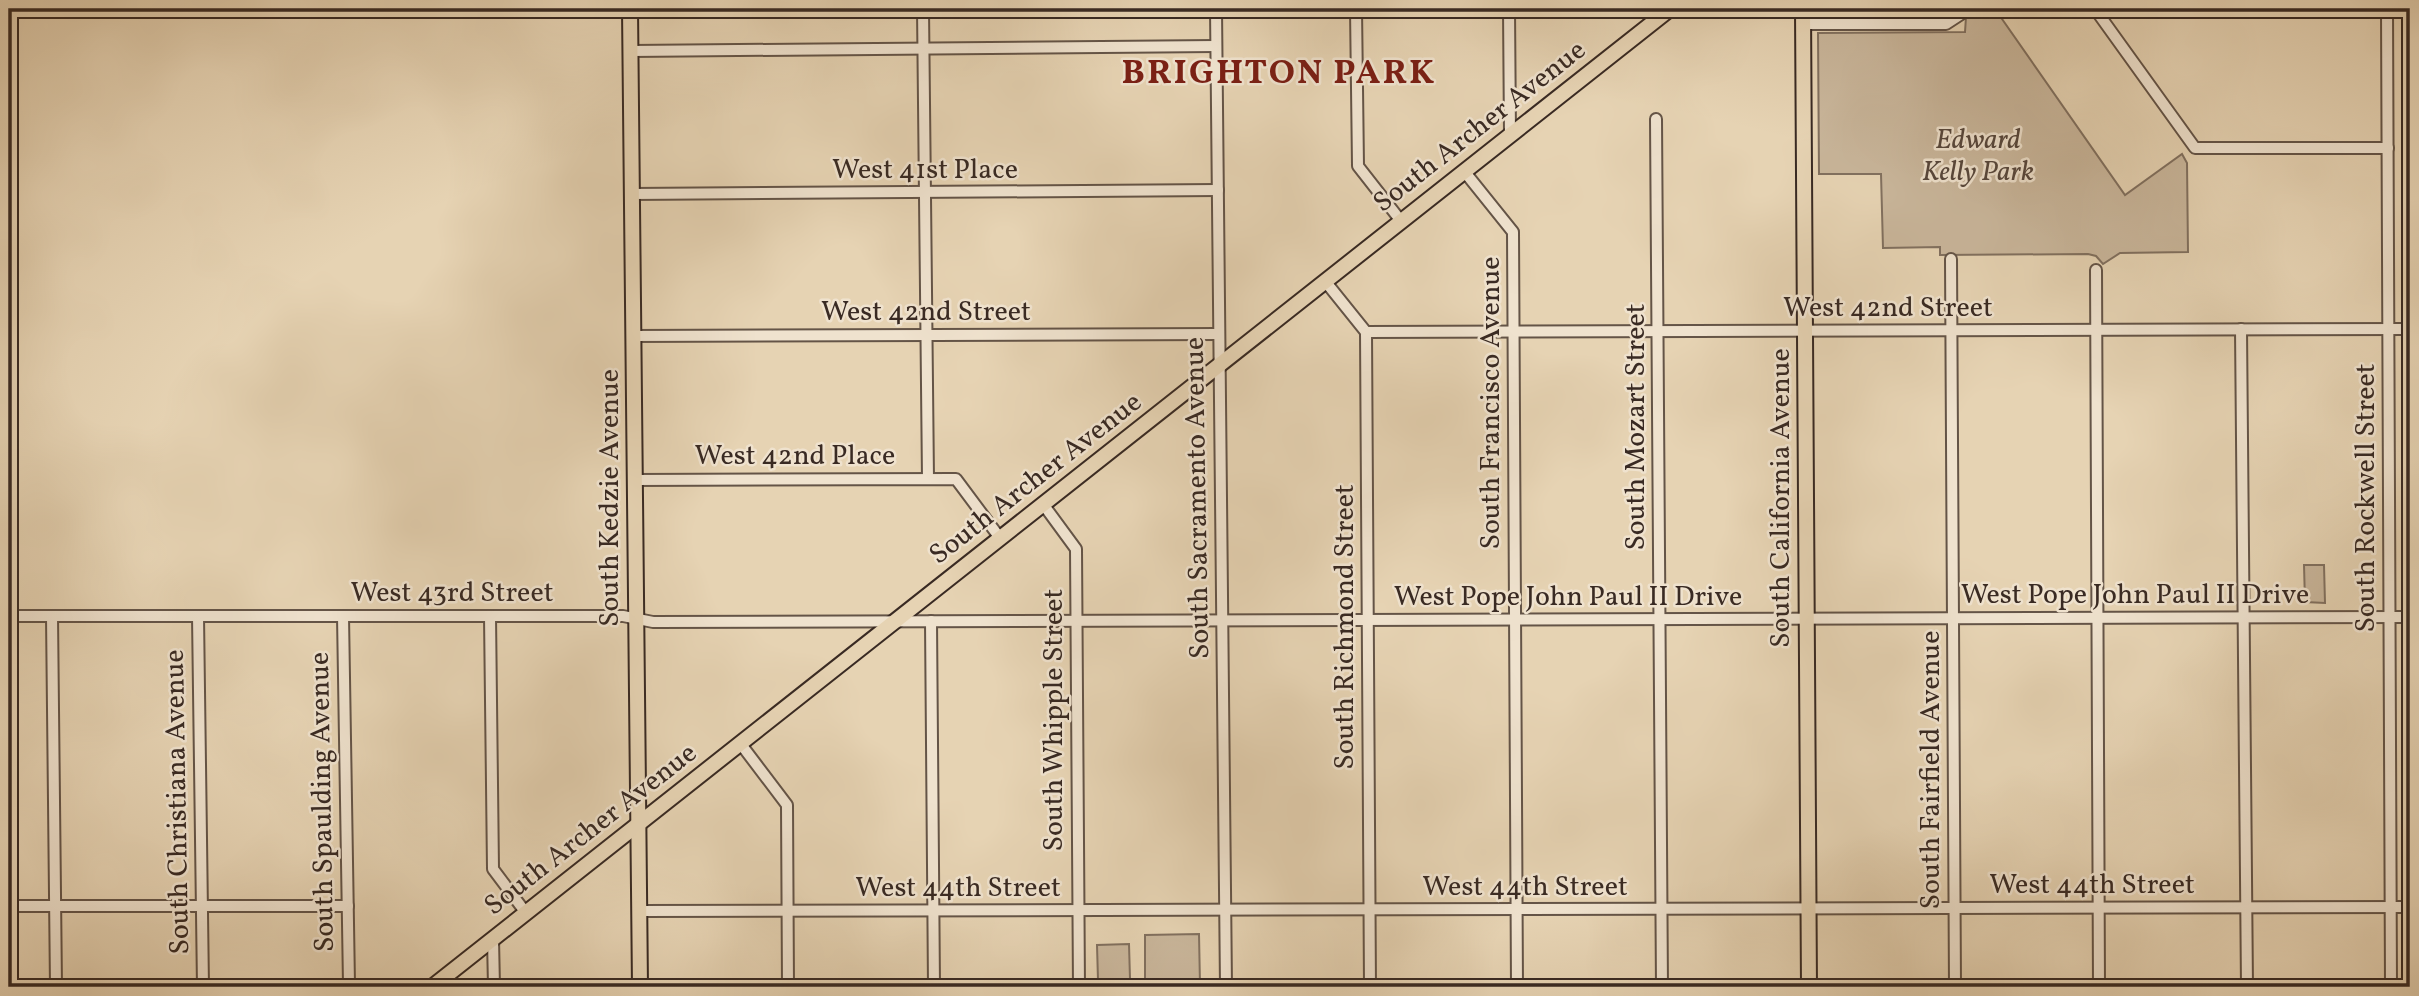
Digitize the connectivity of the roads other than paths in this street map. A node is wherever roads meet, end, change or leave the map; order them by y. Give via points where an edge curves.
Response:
1 (631, 9) edge
2 (923, 9) edge
3 (1216, 9) edge
4 (1356, 9) edge
5 (1509, 9) edge
6 (1670, 9) edge
7 (1969, 9) edge
8 (2095, 9) edge
9 (2387, 9) edge
10 (1803, 16) edge
11 (1216, 46) junction
12 (924, 49) junction
13 (631, 51) junction
14 (1656, 119) dead end
15 (1510, 135) junction
16 (2388, 148) junction
17 (1464, 171) junction
18 (1217, 190) junction
19 (925, 192) junction
20 (632, 194) junction
21 (1401, 221) junction
22 (1951, 259) dead end
23 (2096, 270) dead end
24 (1325, 281) junction
25 (2388, 329) junction
26 (2410, 329) edge
27 (1951, 330) junction
28 (2096, 330) junction
29 (2241, 330) junction
30 (1658, 331) junction
31 (1805, 331) junction
32 (1366, 332) junction
33 (1514, 332) junction
34 (1219, 334) junction
35 (927, 335) junction
36 (633, 336) junction
37 (1219, 367) junction
38 (928, 479) junction
39 (634, 480) junction
40 (1043, 504) junction
41 (1000, 538) junction
42 (9, 615) edge
43 (52, 616) junction
44 (198, 616) junction
45 (343, 616) junction
46 (490, 616) junction
47 (2097, 618) junction
48 (2244, 618) junction
49 (2389, 618) junction
50 (2410, 618) edge
51 (635, 619) junction
52 (1807, 619) junction
53 (1953, 619) junction
54 (1368, 620) junction
55 (1515, 620) junction
56 (1660, 620) junction
57 (931, 621) junction
58 (1076, 621) junction
59 (1223, 621) junction
60 (894, 622) junction
61 (740, 743) junction
62 (638, 825) junction
63 (9, 906) edge
64 (56, 906) junction
65 (202, 906) junction
66 (348, 906) junction
67 (2246, 907) junction
68 (2390, 907) junction
69 (2410, 907) edge
70 (1808, 908) junction
71 (1954, 908) junction
72 (2099, 908) junction
73 (1517, 909) junction
74 (1661, 909) junction
75 (1225, 910) junction
76 (1370, 910) junction
77 (639, 911) junction
78 (788, 911) junction
79 (934, 911) junction
80 (1078, 911) junction
81 (526, 913) junction
82 (493, 939) junction
83 (56, 987) edge
84 (203, 987) edge
85 (352, 987) edge
86 (432, 987) edge
87 (494, 987) edge
88 (640, 987) edge
89 (788, 987) edge
90 (934, 987) edge
91 (1079, 987) edge
92 (1226, 987) edge
93 (1370, 987) edge
94 (1517, 987) edge
95 (1662, 987) edge
96 (1809, 987) edge
97 (1955, 987) edge
98 (2099, 987) edge
99 (2247, 987) edge
100 (2391, 987) edge

1 - 13 main road, South Kedzie Avenue
2 - 12 street
3 - 11 street, South Sacramento Avenue
4 - 21 street via 1358,166
5 - 15 street
6 - 15 main road, South Archer Avenue
7 - 10 street via 1946,24
8 - 16 street via 2196,148
9 - 16 street, South Rockwell Street
10 - 31 main road, South California Avenue
11 - 12 street
11 - 18 street, South Sacramento Avenue
12 - 13 street
12 - 19 street
13 - 20 main road, South Kedzie Avenue
14 - 30 street, South Mozart Street
15 - 17 main road, South Archer Avenue
16 - 25 street, South Rockwell Street
17 - 21 main road, South Archer Avenue
17 - 33 street, South Francisco Avenue via 1513,232
18 - 19 street, West 41st Place
18 - 34 street, South Sacramento Avenue
19 - 20 street, West 41st Place
19 - 35 street
20 - 36 main road, South Kedzie Avenue
21 - 24 main road, South Archer Avenue
22 - 27 street, South Fairfield Avenue
23 - 28 street
24 - 32 street
24 - 37 main road, South Archer Avenue
25 - 26 street, West 42nd Street
25 - 29 street, West 42nd Street
25 - 49 street, South Rockwell Street
27 - 28 street, West 42nd Street
27 - 31 street, West 42nd Street
27 - 53 street, South Fairfield Avenue
28 - 29 street, West 42nd Street
28 - 47 street
29 - 48 street
30 - 31 street, West 42nd Street
30 - 33 street, West 42nd Street
30 - 56 street, South Mozart Street
31 - 52 main road, South California Avenue
32 - 33 street, West 42nd Street
32 - 54 street, South Richmond Street
33 - 55 street, South Francisco Avenue
34 - 35 street, West 42nd Street
34 - 37 street, South Sacramento Avenue
35 - 36 street, West 42nd Street
35 - 38 street
36 - 39 main road, South Kedzie Avenue
37 - 40 main road, South Archer Avenue
37 - 59 street, South Sacramento Avenue
38 - 39 street, West 42nd Place
38 - 41 street, West 42nd Place via 956,479
39 - 51 main road, South Kedzie Avenue
40 - 41 main road, South Archer Avenue
40 - 58 street, South Whipple Street via 1076,549
41 - 60 main road, South Archer Avenue
42 - 43 street, West 43rd Street
43 - 44 street, West 43rd Street
43 - 64 street
44 - 45 street, West 43rd Street
44 - 65 street, South Christiana Avenue
45 - 46 street, West 43rd Street
45 - 66 street, South Spaulding Avenue
46 - 51 street, West 43rd Street
46 - 81 street via 494,869
47 - 48 street, West Pope John Paul II Drive
47 - 53 street, West Pope John Paul II Drive
47 - 72 street
48 - 49 street, West Pope John Paul II Drive
48 - 67 street
49 - 50 street, West Pope John Paul II Drive
49 - 68 street, South Rockwell Street
51 - 60 street, West 43rd Street
51 - 62 main road, South Kedzie Avenue
52 - 53 street, West Pope John Paul II Drive
52 - 56 street, West Pope John Paul II Drive
52 - 70 main road, South California Avenue
53 - 71 street, South Fairfield Avenue
54 - 55 street, West Pope John Paul II Drive
54 - 59 street, West Pope John Paul II Drive
54 - 76 street, South Richmond Street
55 - 56 street, West Pope John Paul II Drive
55 - 73 street, South Francisco Avenue
56 - 74 street, South Mozart Street
57 - 58 street, West Pope John Paul II Drive
57 - 60 street, West Pope John Paul II Drive
57 - 79 street
58 - 59 street, West Pope John Paul II Drive
58 - 80 street, South Whipple Street
59 - 75 street, South Sacramento Avenue
60 - 61 main road, South Archer Avenue
61 - 62 main road, South Archer Avenue
61 - 78 street via 787,805
62 - 77 main road, South Kedzie Avenue
62 - 81 main road, South Archer Avenue
63 - 64 street
64 - 65 street
64 - 83 street
65 - 66 street
65 - 84 street, South Christiana Avenue
66 - 85 street, South Spaulding Avenue
67 - 68 street, West 44th Street
67 - 72 street, West 44th Street
67 - 99 street
68 - 69 street, West 44th Street
68 - 100 street, South Rockwell Street
70 - 71 street, West 44th Street
70 - 74 street, West 44th Street
70 - 96 main road, South California Avenue
71 - 72 street, West 44th Street
71 - 97 street, South Fairfield Avenue
72 - 98 street
73 - 74 street, West 44th Street
73 - 76 street, West 44th Street
73 - 94 street, South Francisco Avenue
74 - 95 street, South Mozart Street
75 - 76 street, West 44th Street
75 - 80 street, West 44th Street
75 - 92 street, South Sacramento Avenue
76 - 93 street, South Richmond Street
77 - 78 street, West 44th Street
77 - 88 main road, South Kedzie Avenue
78 - 79 street, West 44th Street
78 - 89 street
79 - 80 street, West 44th Street
79 - 90 street
80 - 91 street, South Whipple Street
81 - 82 main road, South Archer Avenue
82 - 86 main road, South Archer Avenue
82 - 87 street

